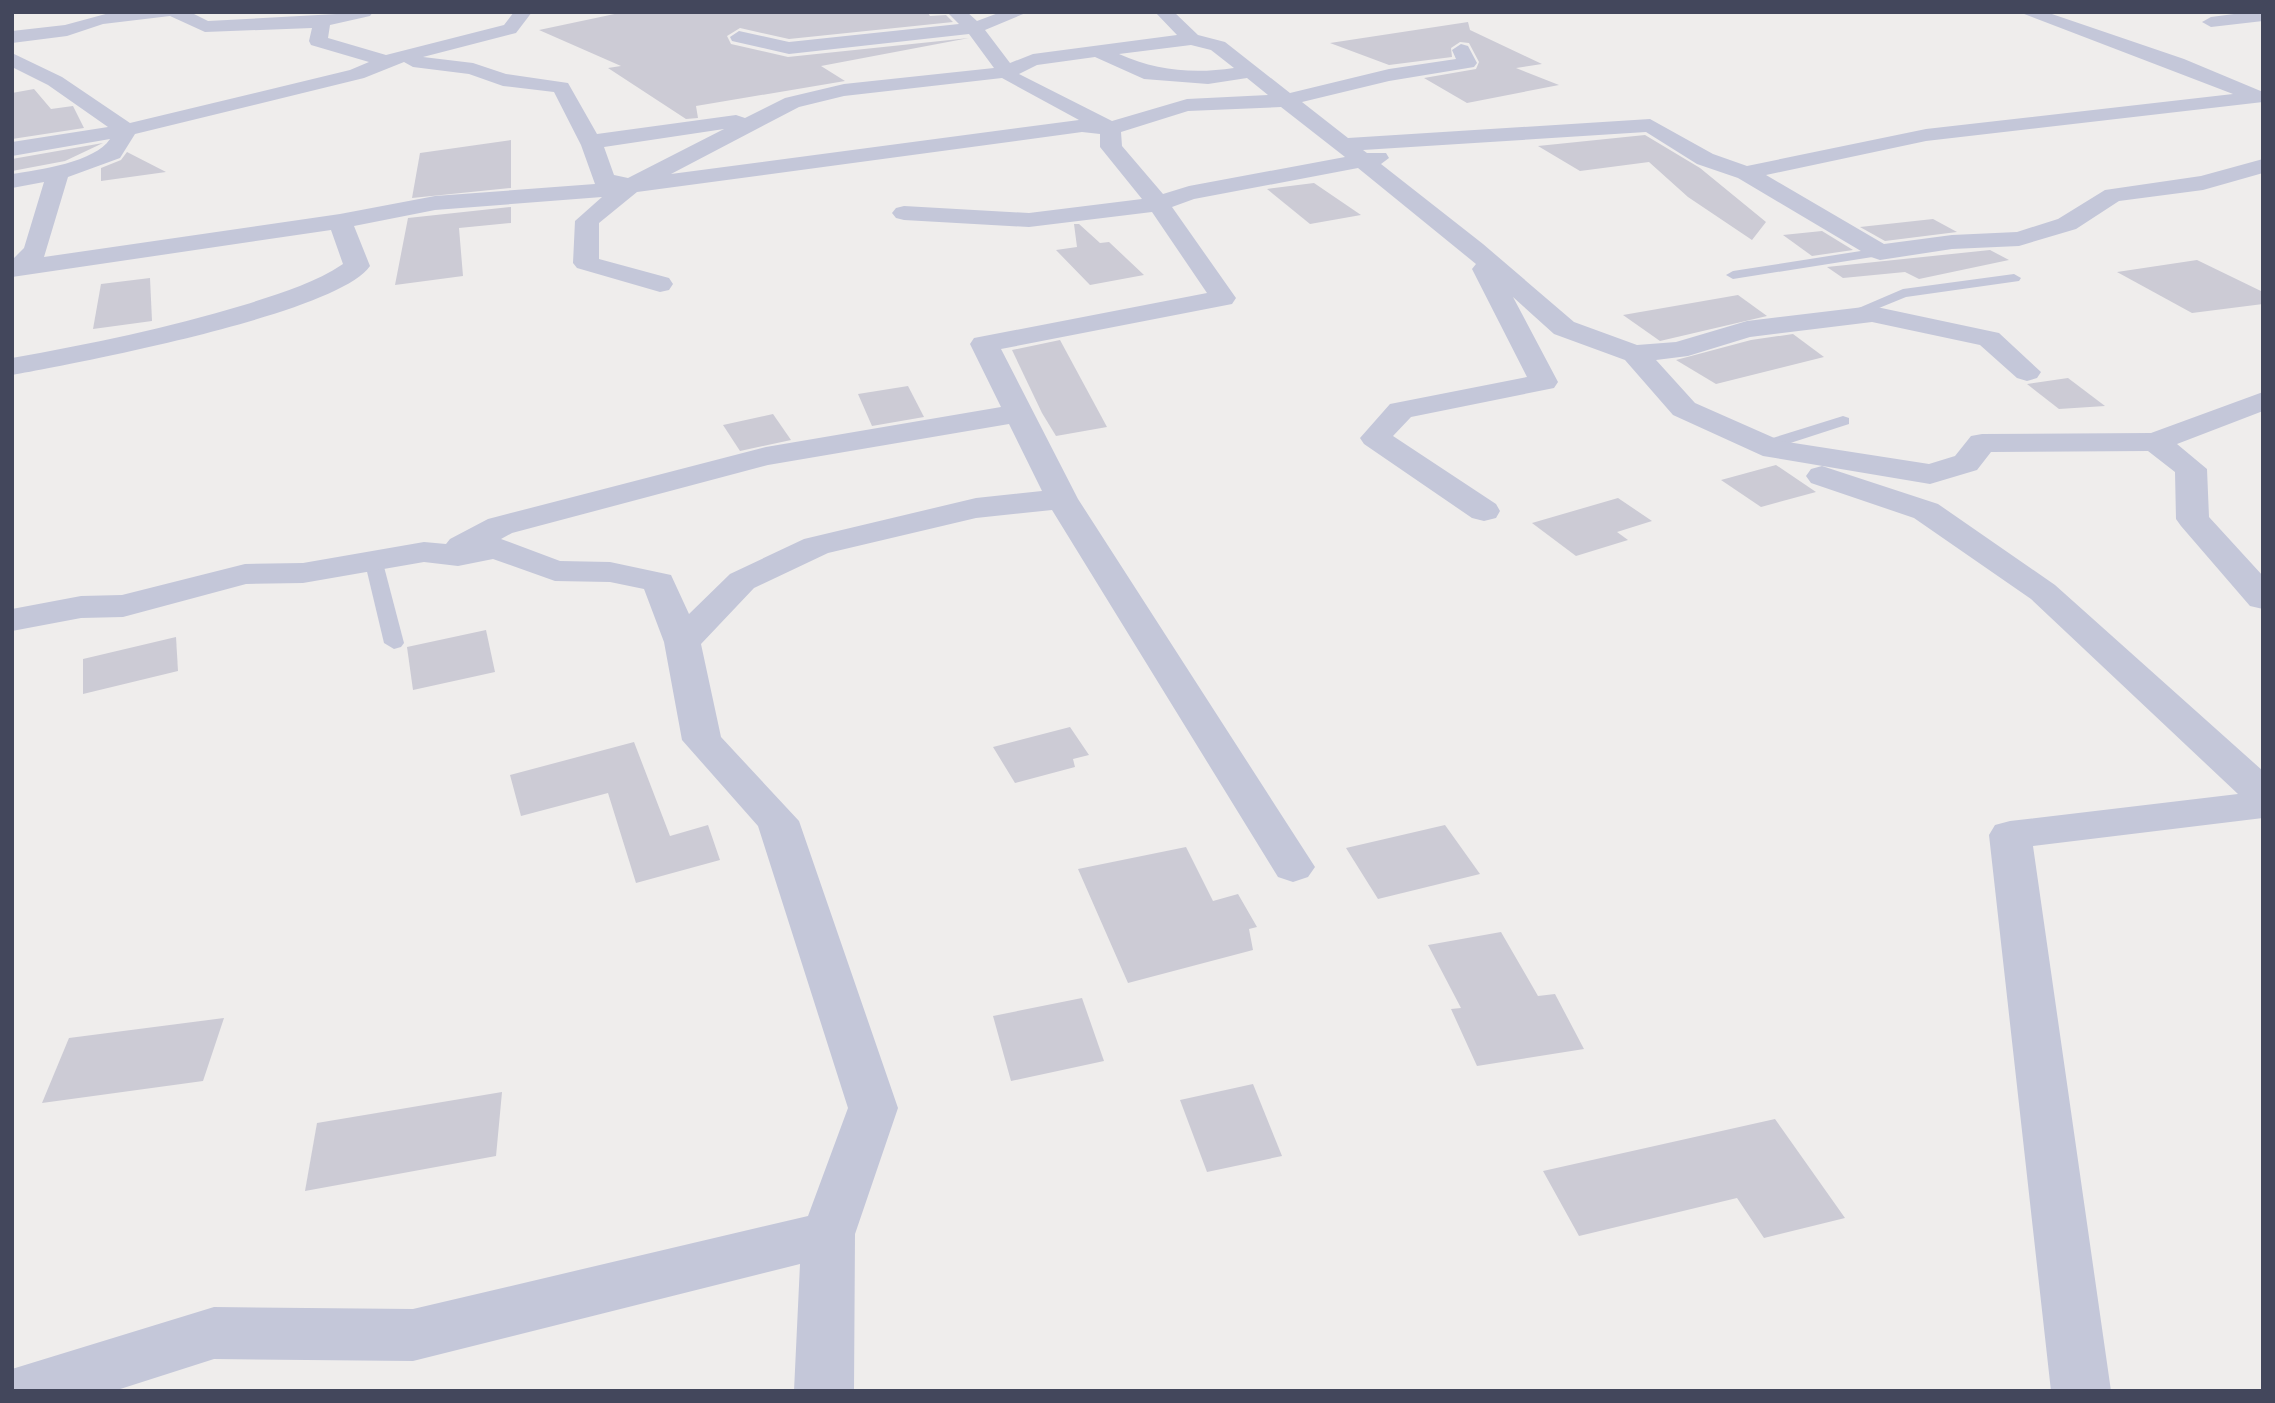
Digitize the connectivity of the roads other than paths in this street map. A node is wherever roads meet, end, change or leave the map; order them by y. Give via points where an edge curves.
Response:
1 (165, 12) edge
2 (176, 12) edge
3 (364, 12) edge
4 (523, 12) edge
5 (1019, 12) edge
6 (1164, 12) edge
7 (2028, 12) edge
8 (2263, 16) edge
9 (965, 20) edge
10 (322, 22) junction
11 (2211, 22) dead end
12 (12, 37) edge
13 (739, 37) dead end
14 (1191, 39) junction
15 (1097, 51) junction
16 (1461, 51) dead end
17 (12, 59) edge
18 (395, 59) junction
19 (1007, 72) junction
20 (1254, 75) junction
21 (1339, 88) junction
22 (2260, 98) edge
23 (1286, 100) junction
24 (762, 117) junction
25 (1110, 128) junction
26 (127, 130) junction
27 (1430, 141) junction
28 (592, 145) junction
29 (1343, 145) junction
30 (12, 149) edge
31 (1364, 162) junction
32 (2263, 166) edge
33 (58, 173) junction
34 (1745, 173) junction
35 (12, 181) edge
36 (631, 186) junction
37 (1158, 204) junction
38 (904, 213) dead end
39 (340, 221) junction
40 (1474, 249) junction
41 (1880, 252) junction
42 (15, 269) edge
43 (1732, 275) dead end
44 (2014, 278) dead end
45 (660, 284) dead end
46 (1847, 316) junction
47 (1635, 354) junction
48 (12, 368) edge
49 (2027, 372) dead end
50 (2263, 401) edge
51 (1020, 413) junction
52 (1843, 421) dead end
53 (2155, 442) junction
54 (1776, 448) junction
55 (1062, 499) junction
56 (1484, 511) dead end
57 (444, 555) junction
58 (373, 559) junction
59 (2263, 598) edge
60 (12, 620) edge
61 (682, 642) junction
62 (394, 643) dead end
63 (2263, 794) edge
64 (2263, 804) edge
65 (1293, 867) dead end
66 (828, 1234) junction
67 (27, 1391) edge
68 (824, 1391) edge
69 (2081, 1391) edge

1 - 12 street
2 - 10 street via 205,27
3 - 10 street
4 - 18 street via 510,29
5 - 9 street
6 - 14 street
7 - 22 street via 2176,63
8 - 11 street
9 - 13 street via 789,48
9 - 19 street
10 - 18 street via 318,41
14 - 15 street
14 - 20 street via 1218,46
15 - 19 street via 1033,60
15 - 20 street via 1144,73 1208,78
16 - 21 street via 1467,64 1389,75
17 - 26 street via 55,80
18 - 26 street via 357,74
18 - 28 street via 561,87
19 - 24 street via 844,90 792,102
19 - 25 street
20 - 21 street
20 - 23 street
21 - 23 street
22 - 34 street via 1926,135
23 - 25 street via 1187,105
23 - 29 street
24 - 28 street via 603,139
24 - 36 street
25 - 36 street via 1082,125
25 - 37 street via 1111,147
26 - 30 street
26 - 33 street via 112,153
27 - 29 street
27 - 31 street
27 - 34 street via 1650,125 1705,159
28 - 36 street via 604,180
29 - 31 street
31 - 37 street via 1189,193
31 - 40 street
32 - 41 street via 2203,183 2113,195 2067,223 2019,239
33 - 35 street
33 - 42 street via 36,251
34 - 41 street
36 - 39 street via 435,204
36 - 45 street via 587,221 586,263
37 - 38 street via 1029,219
37 - 51 street via 1223,299 984,344
39 - 42 street
39 - 48 street via 357,266 330,285 229,318
40 - 47 street via 1564,328
40 - 56 street via 1544,382 1401,410 1375,438
41 - 43 lane
44 - 46 lane via 1903,293
46 - 47 street via 1747,329 1678,350
46 - 49 street via 1872,313 1989,340
47 - 54 street via 1685,409
50 - 53 street
51 - 55 street
51 - 57 street via 766,456 500,526
52 - 54 lane
53 - 54 street via 1982,443 1966,463 1930,474
53 - 59 street via 2191,470 2193,519
54 - 63 street via 1809,471 1926,511 2043,592
55 - 61 street via 976,508 816,546 742,581
55 - 65 street
57 - 58 street via 424,552
57 - 61 street via 496,548 555,571 610,572 660,582
58 - 60 street via 303,573 245,574 123,606 81,607
58 - 62 lane
61 - 66 street via 702,740 778,821 873,1108
64 - 69 street via 2010,835
66 - 67 street via 413,1335 214,1333
66 - 68 street

